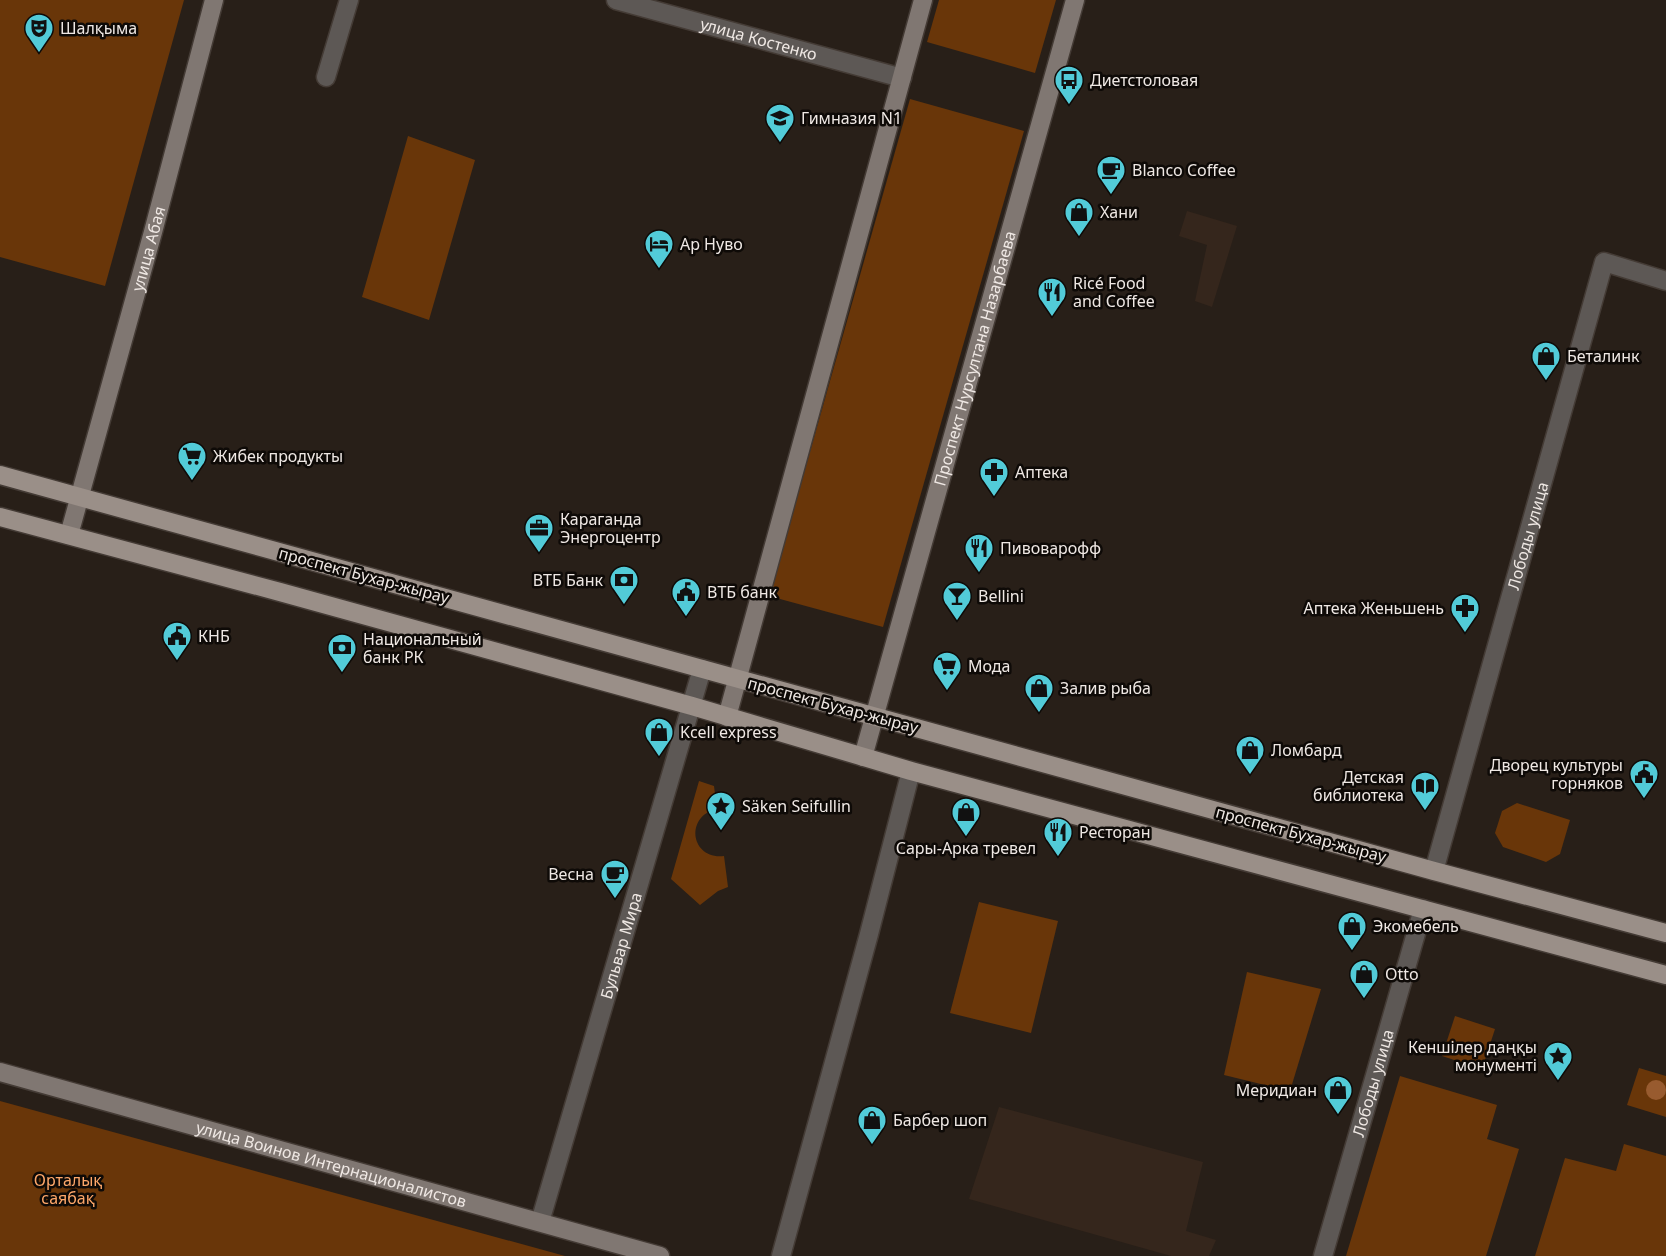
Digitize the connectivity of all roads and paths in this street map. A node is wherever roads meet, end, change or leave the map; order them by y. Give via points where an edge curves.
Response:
1 (214, 0) edge
2 (349, 0) edge
3 (616, 0) edge
4 (923, 0) edge
5 (1075, 0) edge
6 (326, 77) dead end
7 (902, 78) junction
8 (1666, 281) edge
9 (0, 475) edge
10 (79, 496) junction
11 (0, 517) edge
12 (69, 536) junction
13 (702, 669) junction
14 (738, 679) junction
15 (692, 706) junction
16 (727, 717) junction
17 (876, 717) junction
18 (863, 757) junction
19 (911, 771) junction
20 (1434, 871) junction
21 (1423, 909) junction
22 (1666, 933) edge
23 (1666, 975) edge
24 (0, 1072) edge
25 (540, 1222) junction
26 (660, 1256) edge
27 (781, 1256) edge
28 (1323, 1256) edge

1 - 10 main road, улица Абая
2 - 6 street
3 - 7 street, улица Костенко
4 - 7 main road
5 - 17 main road, Проспект Нурсултана Назарбаева
7 - 14 main road
8 - 20 street, Лободы улица via 1604,262
9 - 10 main road, проспект Бухар-жырау
10 - 12 main road, улица Абая
10 - 13 main road, проспект Бухар-жырау
11 - 12 main road
12 - 15 main road
13 - 14 main road, проспект Бухар-жырау
13 - 15 street, Бульвар Мира
14 - 16 main road
14 - 17 main road, проспект Бухар-жырау
15 - 16 main road
15 - 25 street, Бульвар Мира
16 - 18 main road
17 - 18 main road, Проспект Нурсултана Назарбаева
17 - 20 main road, проспект Бухар-жырау
18 - 19 main road
19 - 21 main road
19 - 27 street
20 - 22 main road, проспект Бухар-жырау
21 - 23 main road
21 - 28 street, Лободы улица
24 - 25 main road, улица Воинов Интернационалистов
25 - 26 main road, улица Воинов Интернационалистов

